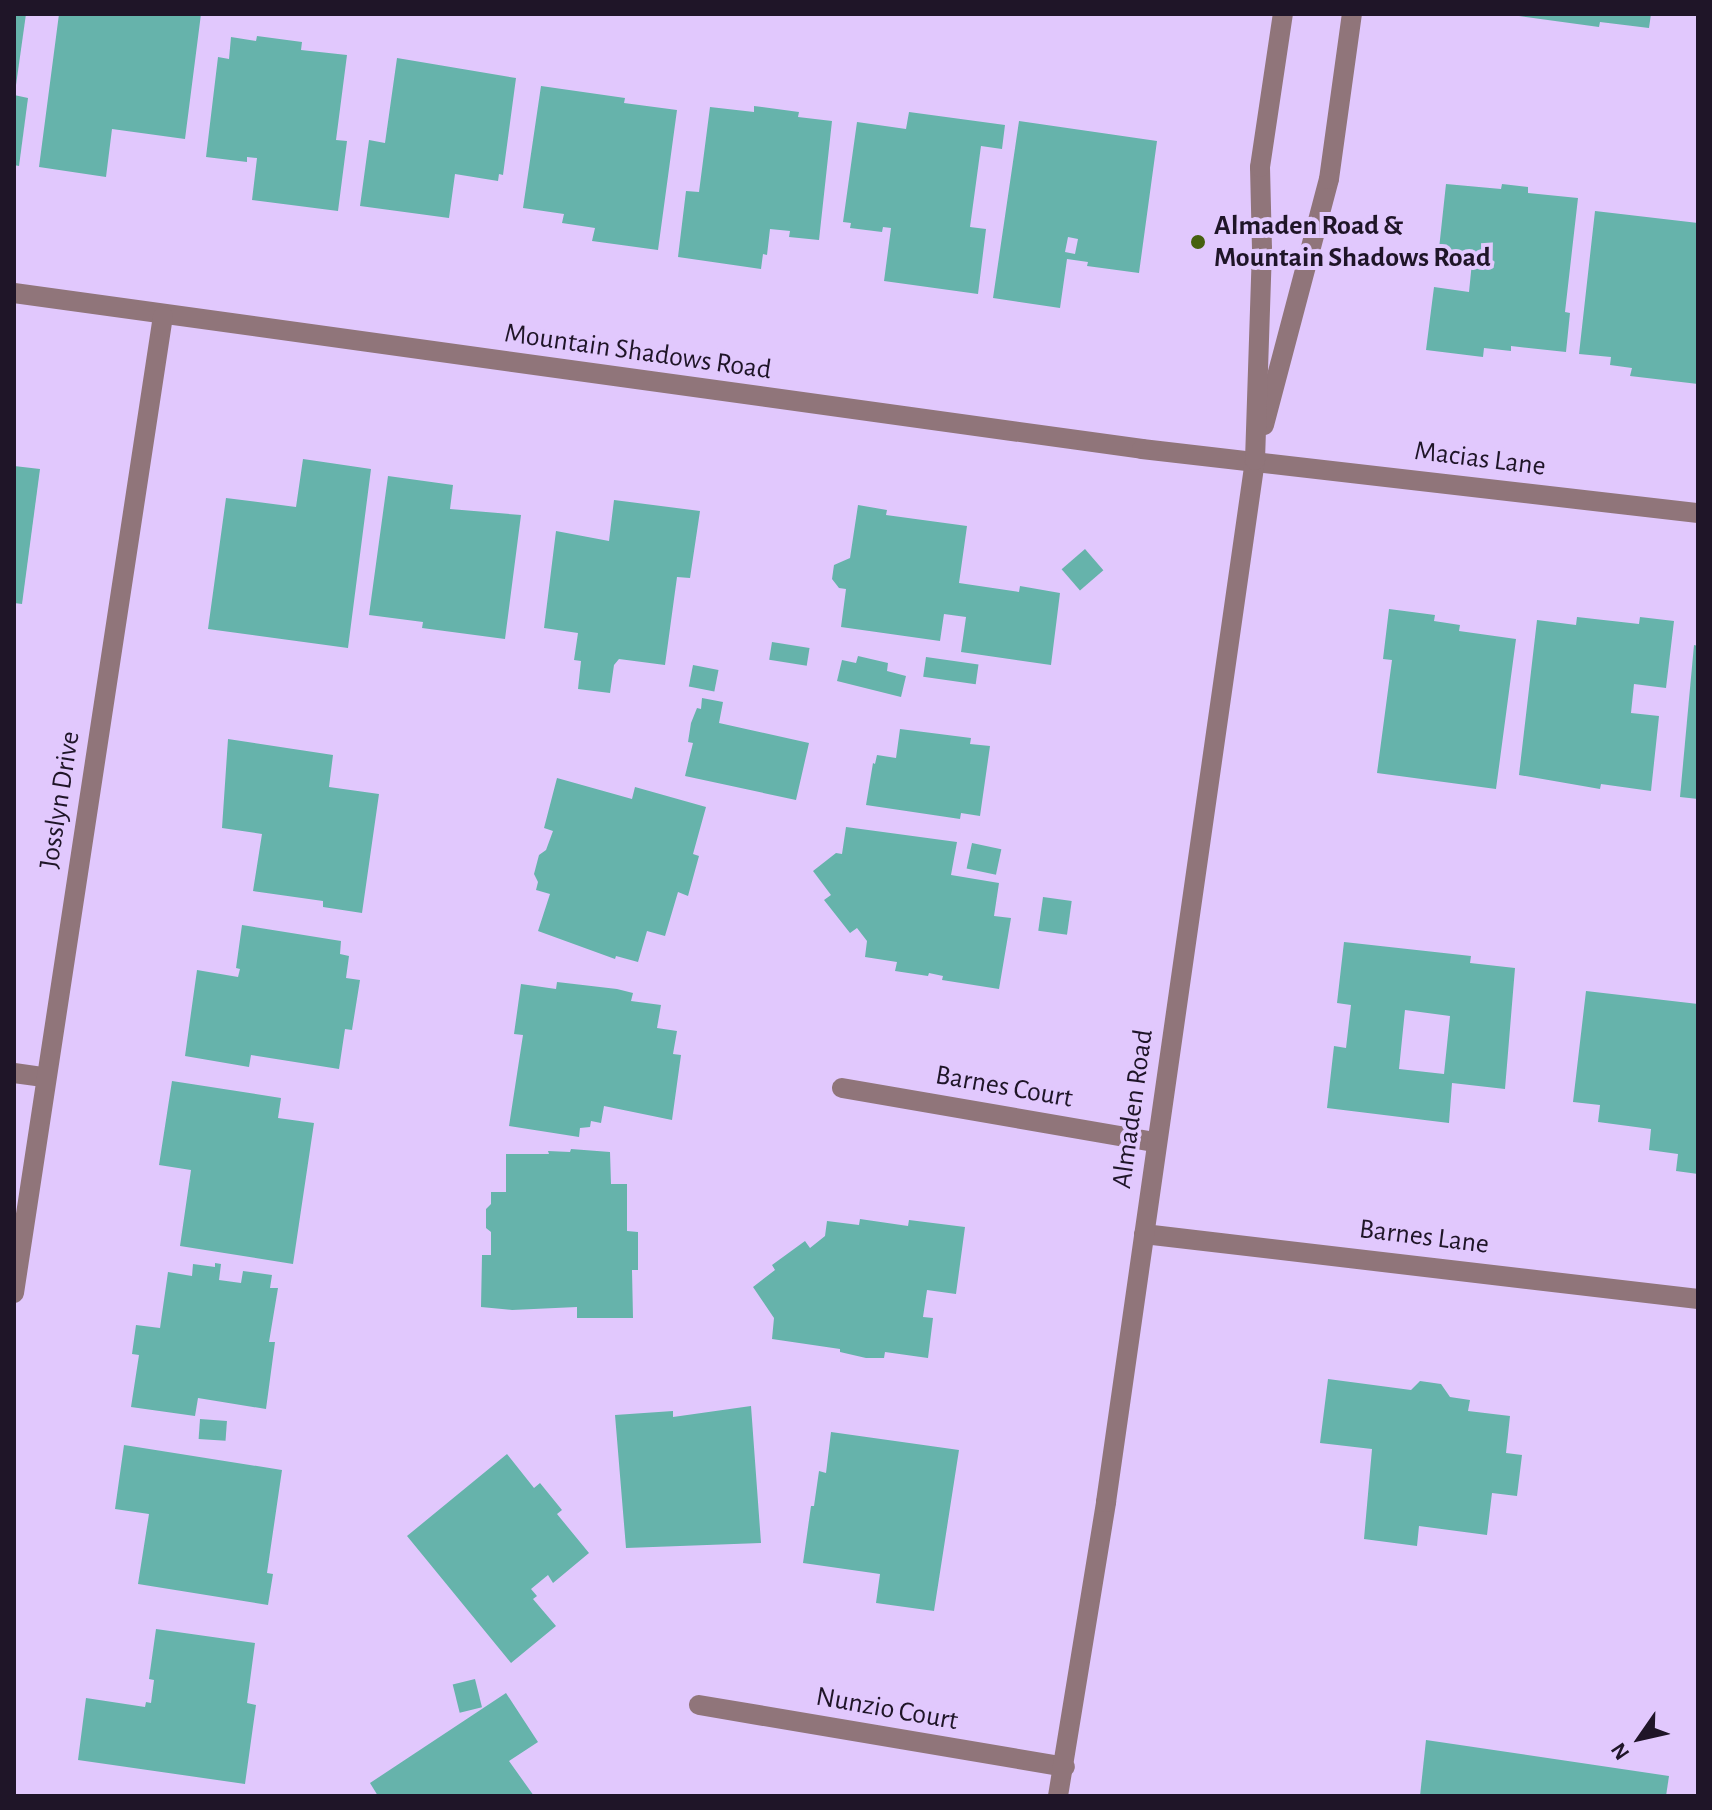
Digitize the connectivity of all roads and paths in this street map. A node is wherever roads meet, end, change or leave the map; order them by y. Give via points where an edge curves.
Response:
1 (1283, 14) edge
2 (1352, 14) edge
3 (14, 293) edge
4 (163, 316) junction
5 (1255, 460) junction
6 (1698, 513) edge
7 (14, 1073) edge
8 (44, 1077) junction
9 (842, 1088) dead end
10 (1156, 1142) junction
11 (1144, 1234) junction
12 (14, 1293) edge
13 (1698, 1299) edge
14 (699, 1705) dead end
15 (1065, 1767) junction
16 (1058, 1796) edge
17 (1064, 1796) edge

1 - 5 street, Almaden Road via 1260,167
2 - 5 street, Almaden Road via 1329,179
3 - 4 street, Mountain Shadows Road
4 - 5 street, Mountain Shadows Road
4 - 8 street, Josslyn Drive
5 - 6 street, Macias Lane
5 - 10 street, Almaden Road
7 - 8 street
8 - 12 street, Josslyn Drive
9 - 10 street, Barnes Court
10 - 11 street, Almaden Road
11 - 13 street, Barnes Lane
11 - 15 street, Almaden Road
14 - 15 street, Nunzio Court
15 - 16 street, Almaden Road
15 - 17 street, Almaden Road

